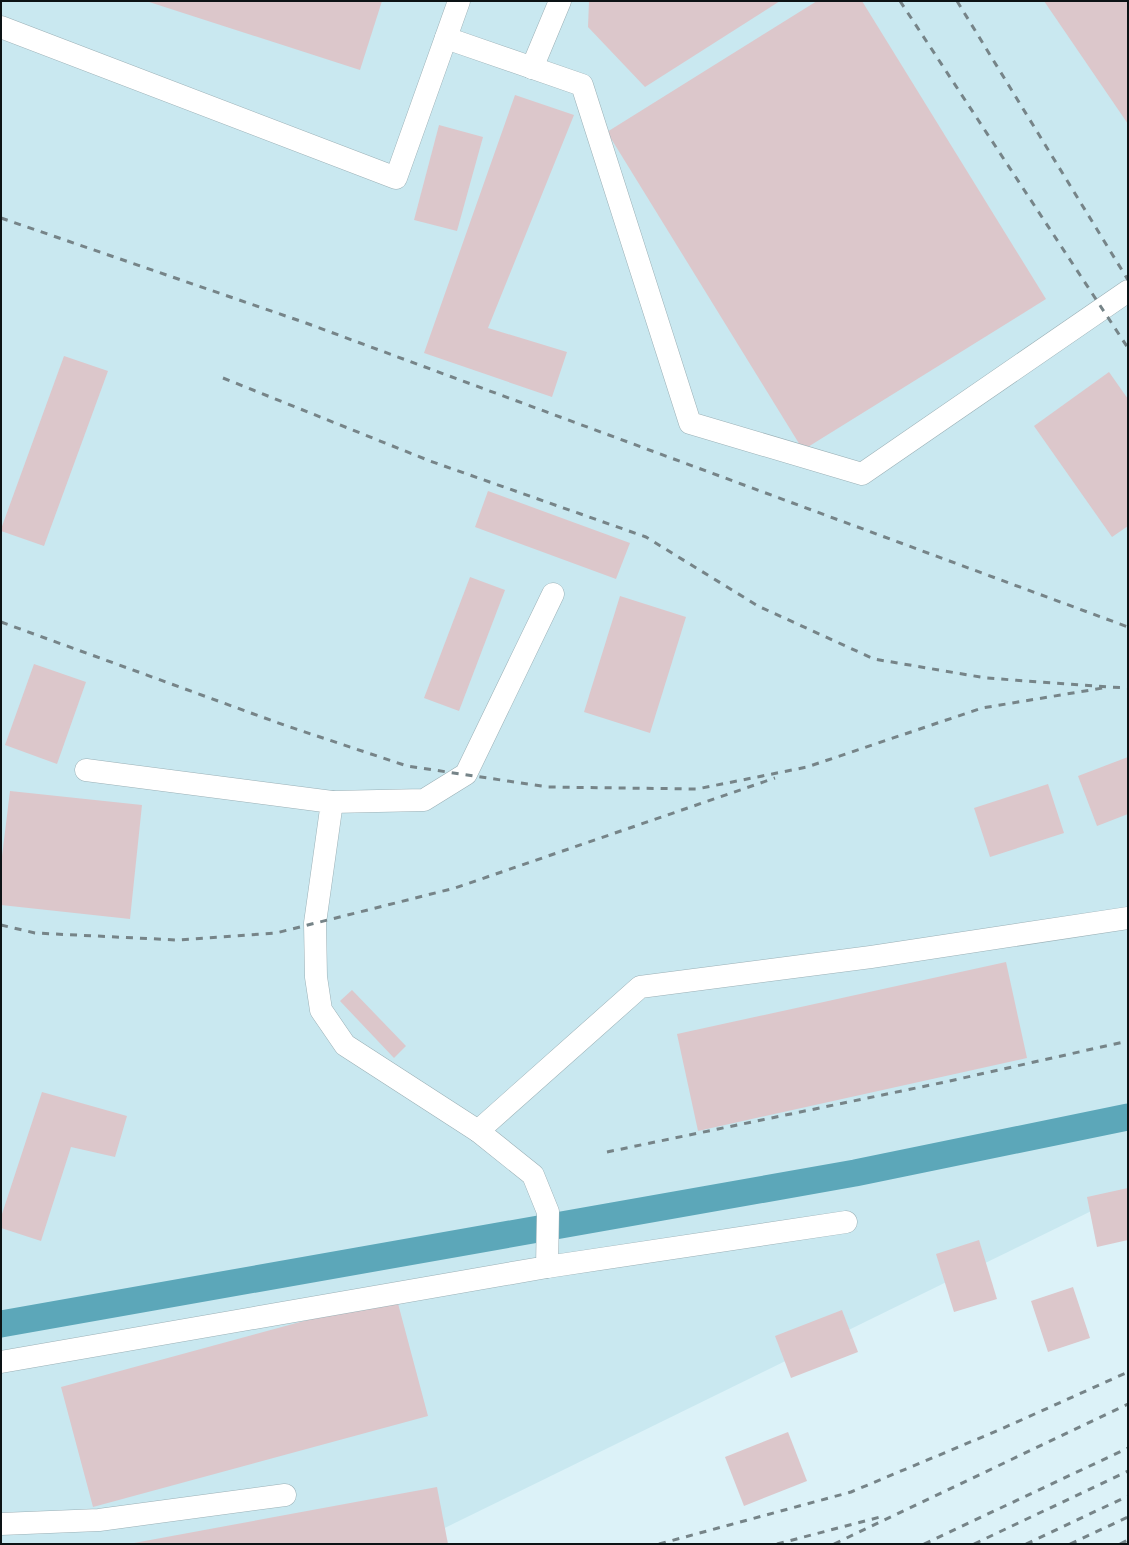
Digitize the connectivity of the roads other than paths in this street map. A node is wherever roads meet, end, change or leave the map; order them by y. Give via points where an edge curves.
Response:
1 (459, 1) edge
2 (560, 1) edge
3 (1, 27) edge
4 (446, 38) junction
5 (532, 68) junction
6 (1128, 291) edge
7 (553, 594) dead end
8 (86, 770) dead end
9 (332, 802) junction
10 (1128, 918) edge
11 (478, 1130) junction
12 (846, 1222) dead end
13 (547, 1267) junction
14 (1, 1362) edge
15 (285, 1495) dead end
16 (1, 1524) edge

1 - 4 street
2 - 5 street
3 - 4 street via 396,178
4 - 5 street
5 - 6 street via 582,85 690,423 862,474
7 - 9 street via 466,774 424,800
8 - 9 street
9 - 11 street via 315,923 316,977 321,1010 345,1045
10 - 11 street via 871,957 640,987
11 - 13 street via 533,1175 548,1212
12 - 13 street
13 - 14 street
15 - 16 street via 99,1520

